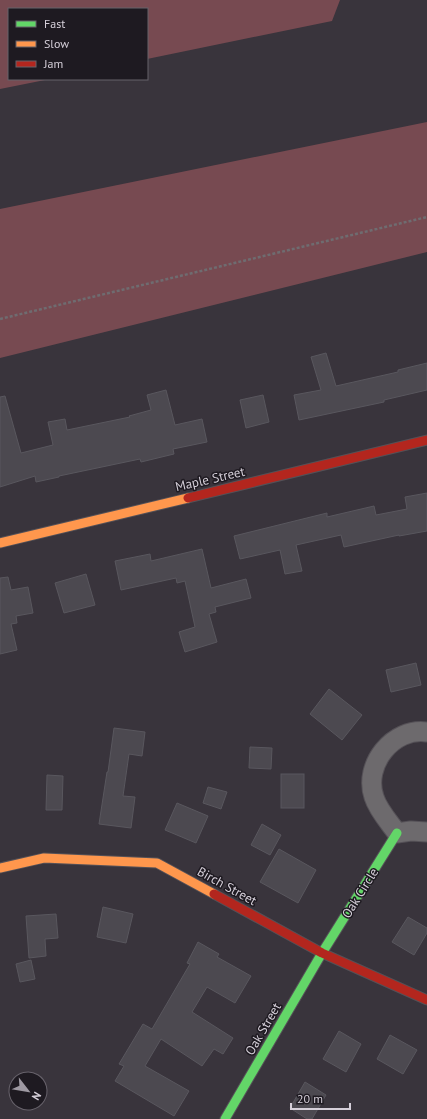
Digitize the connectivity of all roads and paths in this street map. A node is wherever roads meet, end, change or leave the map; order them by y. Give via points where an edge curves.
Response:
1 (427, 217) edge
2 (0, 319) edge
3 (427, 440) edge
4 (0, 543) edge
5 (427, 732) edge
6 (427, 832) edge
7 (397, 833) junction
8 (0, 868) edge
9 (322, 953) junction
10 (427, 1000) edge
11 (225, 1119) edge

1 - 2 path
3 - 4 street, Maple Street
5 - 7 street via 406,734 396,738 378,758 372,778 374,796 379,809
6 - 7 street
7 - 9 street, Oak Circle
8 - 9 street, Birch Street via 44,858 157,863
9 - 10 street, Birch Street
9 - 11 street, Oak Street

